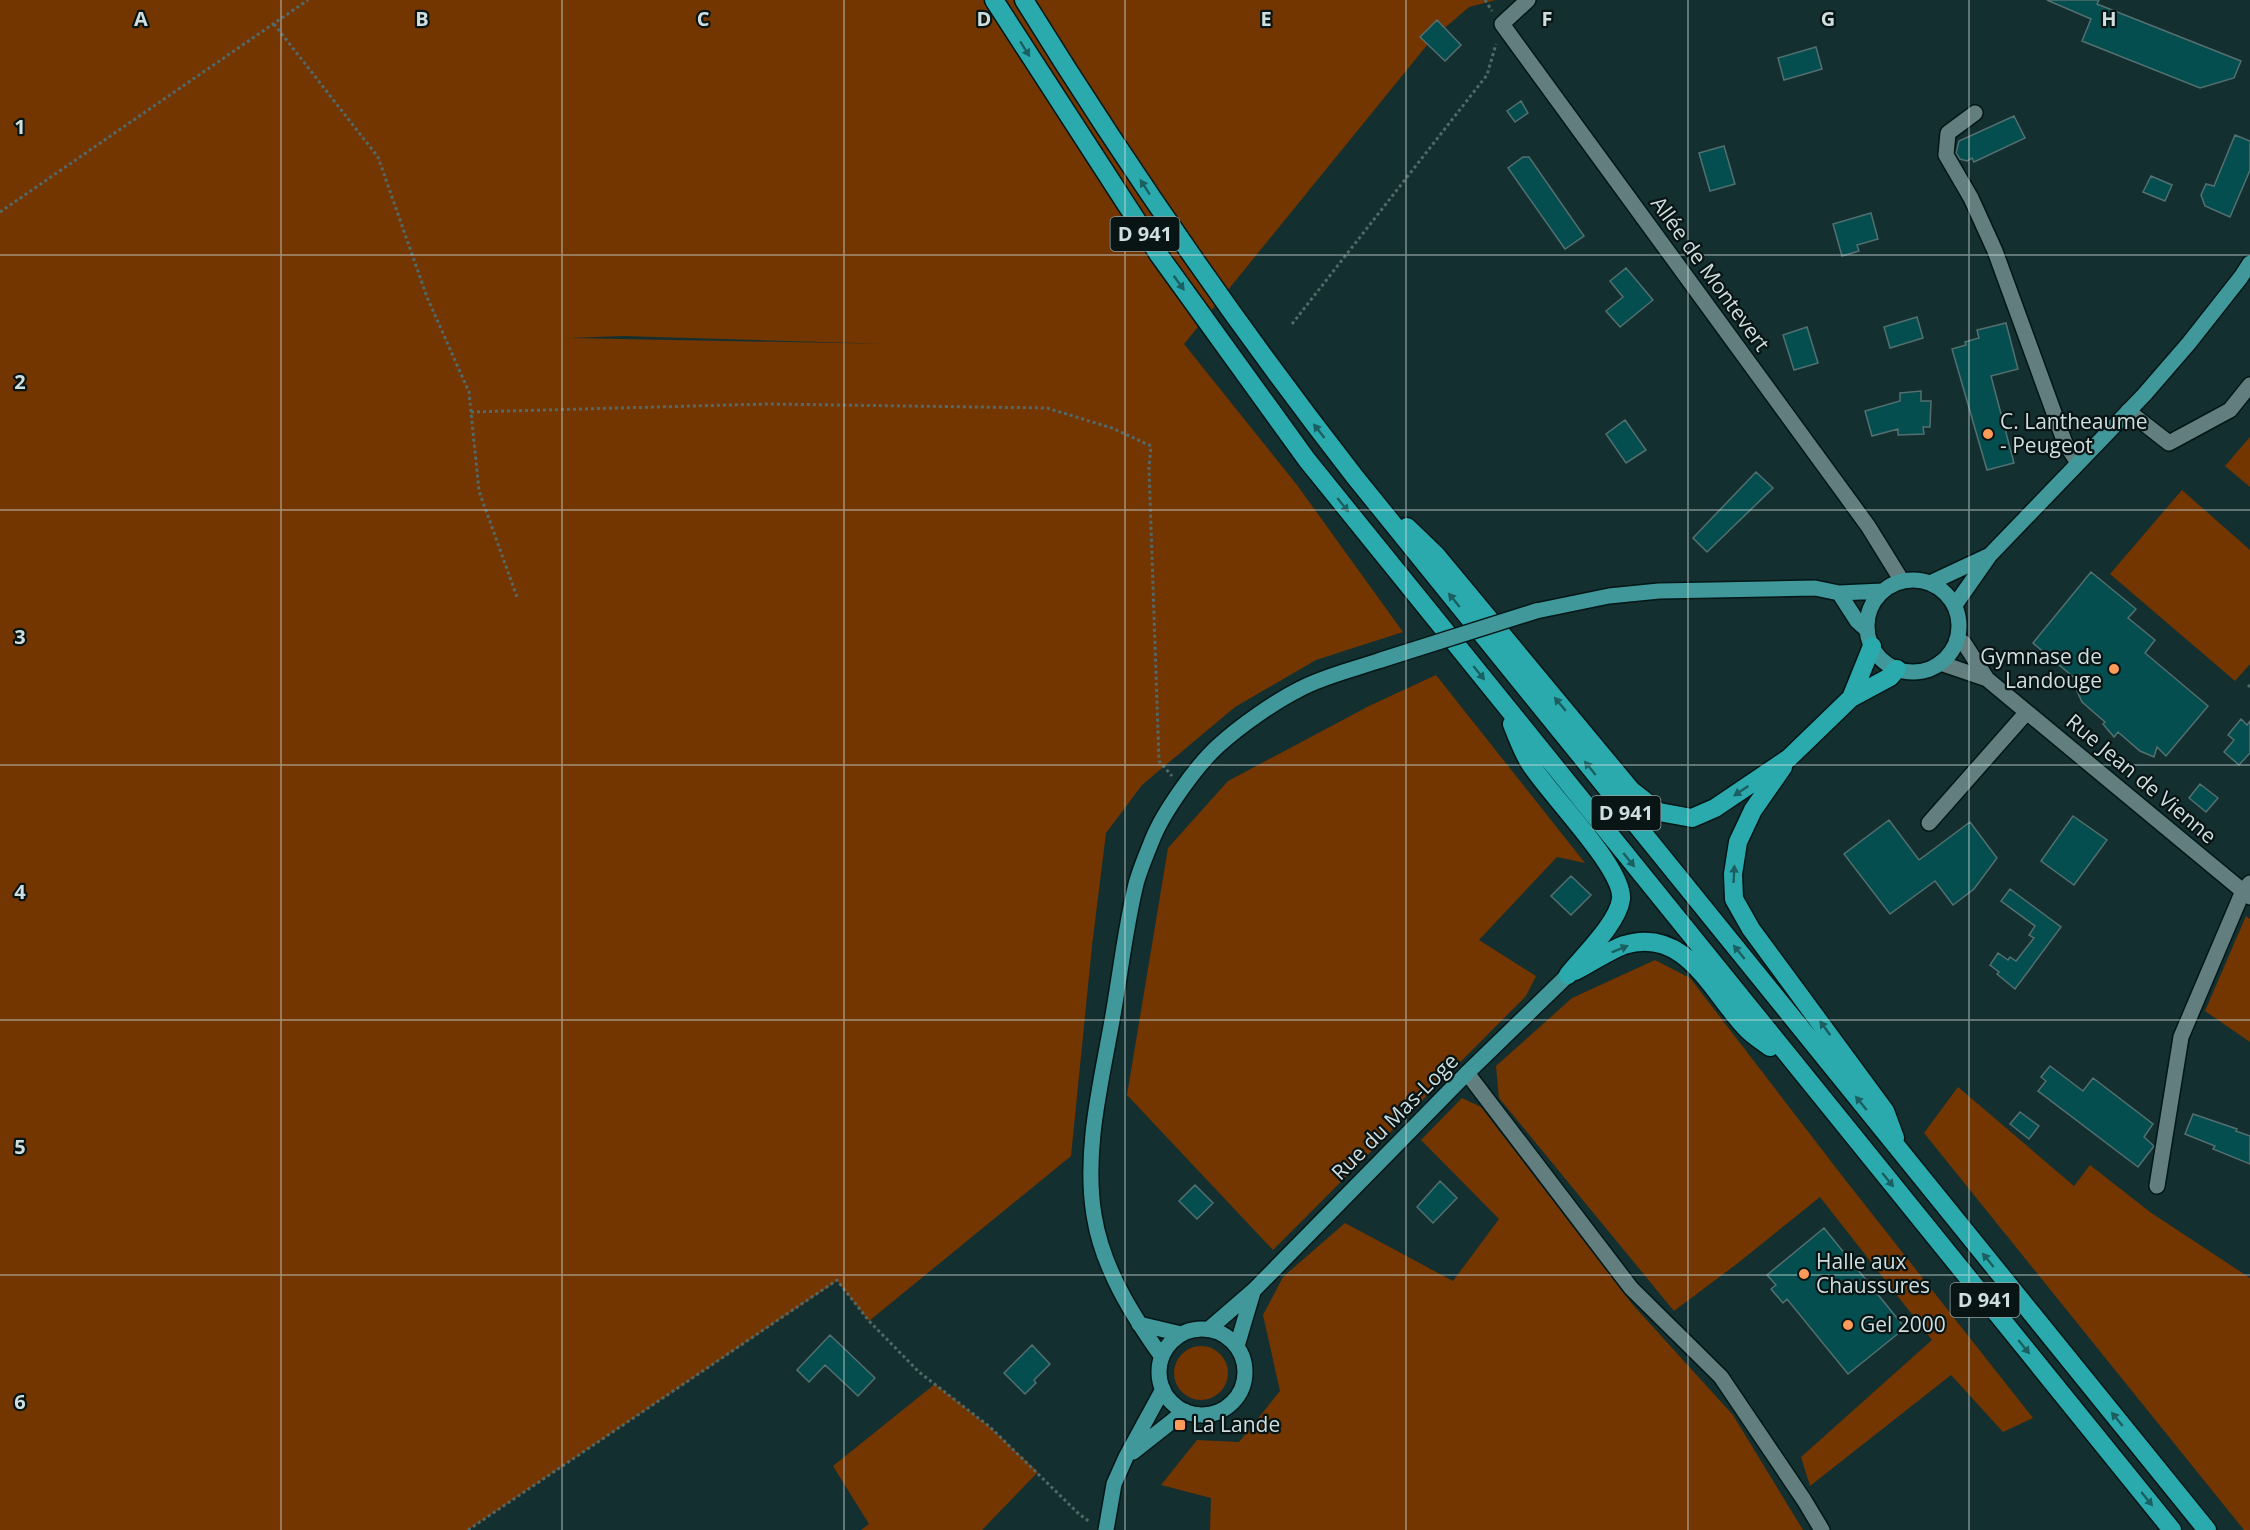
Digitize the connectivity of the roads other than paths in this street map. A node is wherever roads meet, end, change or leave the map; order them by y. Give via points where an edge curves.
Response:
1 (994, 0) edge
2 (1024, 0) edge
3 (1528, 0) edge
4 (1975, 112) dead end
5 (2250, 263) edge
6 (2250, 385) edge
7 (2128, 411) junction
8 (2078, 464) junction
9 (1354, 477) junction
10 (1990, 555) junction
11 (1902, 581) junction
12 (1930, 583) junction
13 (1883, 591) junction
14 (1839, 593) junction
15 (1955, 605) junction
16 (1869, 638) junction
17 (1957, 639) junction
18 (1940, 663) junction
19 (1897, 669) junction
20 (1987, 680) junction
21 (1851, 698) junction
22 (1500, 700) junction
23 (2027, 712) junction
24 (1789, 758) junction
25 (1929, 823) dead end
26 (2248, 890) edge
27 (1568, 975) junction
28 (1798, 1069) junction
29 (1467, 1073) junction
30 (1899, 1149) junction
31 (2157, 1186) dead end
32 (1254, 1290) junction
33 (1139, 1324) junction
34 (1209, 1329) junction
35 (1181, 1334) junction
36 (1237, 1346) junction
37 (1162, 1357) junction
38 (1163, 1389) junction
39 (1185, 1411) junction
40 (1126, 1457) junction
41 (1100, 1527) edge
42 (1822, 1530) edge
43 (2172, 1530) edge
44 (2207, 1530) edge

1 -> 22 highway, D 941 via 1159,255 1252,385 1307,460
9 -> 2 highway, D 941 via 1182,242
3 - 11 street, Allée de Montevert via 1502,24 1868,526
4 - 8 street via 1948,133 1946,155 1995,251 2066,443
5 - 7 main road via 2189,343
6 - 7 street via 2230,410 2169,443
7 - 8 main road
8 - 10 main road
24 -> 9 highway via 1715,808 1692,818 1659,812 1631,790 1436,555
30 -> 9 highway, D 941
10 - 12 main road
10 - 15 main road
11 - 12 main road
11 - 13 main road
12 - 15 main road via 1946,593
13 - 14 main road
13 - 16 main road via 1870,610
14 - 16 main road
14 - 33 main road, bridge via 1815,588 1659,591 1609,596 1536,611 1300,688 1217,747 1182,789 1154,835 1136,883 1095,1124 1090,1176 1094,1216 1117,1285
15 - 17 main road
16 - 19 main road via 1881,658
16 - 21 highway
17 - 18 main road
17 - 20 street, Rue Jean de Vienne via 1964,643
18 - 19 main road via 1916,672
18 - 20 street
19 - 21 highway via 1890,677
20 - 23 street, Rue Jean de Vienne
21 - 24 highway
22 - 27 highway via 1529,762 1617,881 1621,899 1612,920
22 -> 28 highway, D 941
23 - 25 street
23 - 26 street, Rue Jean de Vienne
30 -> 24 highway via 1886,1111 1751,929 1734,899 1738,842 1753,810
26 - 31 street via 2181,1037
27 -> 28 highway via 1624,945 1650,942 1673,948 1697,967 1746,1028
27 - 29 main road, Rue du Mas-Loge
28 -> 43 highway, D 941
29 - 32 main road, Rue du Mas-Loge
29 - 42 street via 1631,1288 1721,1377
44 -> 30 highway, D 941
32 - 34 main road, Rue du Mas-Loge
32 - 36 main road, Rue du Mas-Loge
33 - 35 main road
33 - 37 main road
34 - 35 main road
34 - 36 main road
35 - 37 main road
36 - 39 main road via 1244,1359 1245,1377 1235,1400 1210,1414
37 - 38 main road
38 - 39 main road
38 - 40 main road
39 - 40 main road
40 - 41 main road

